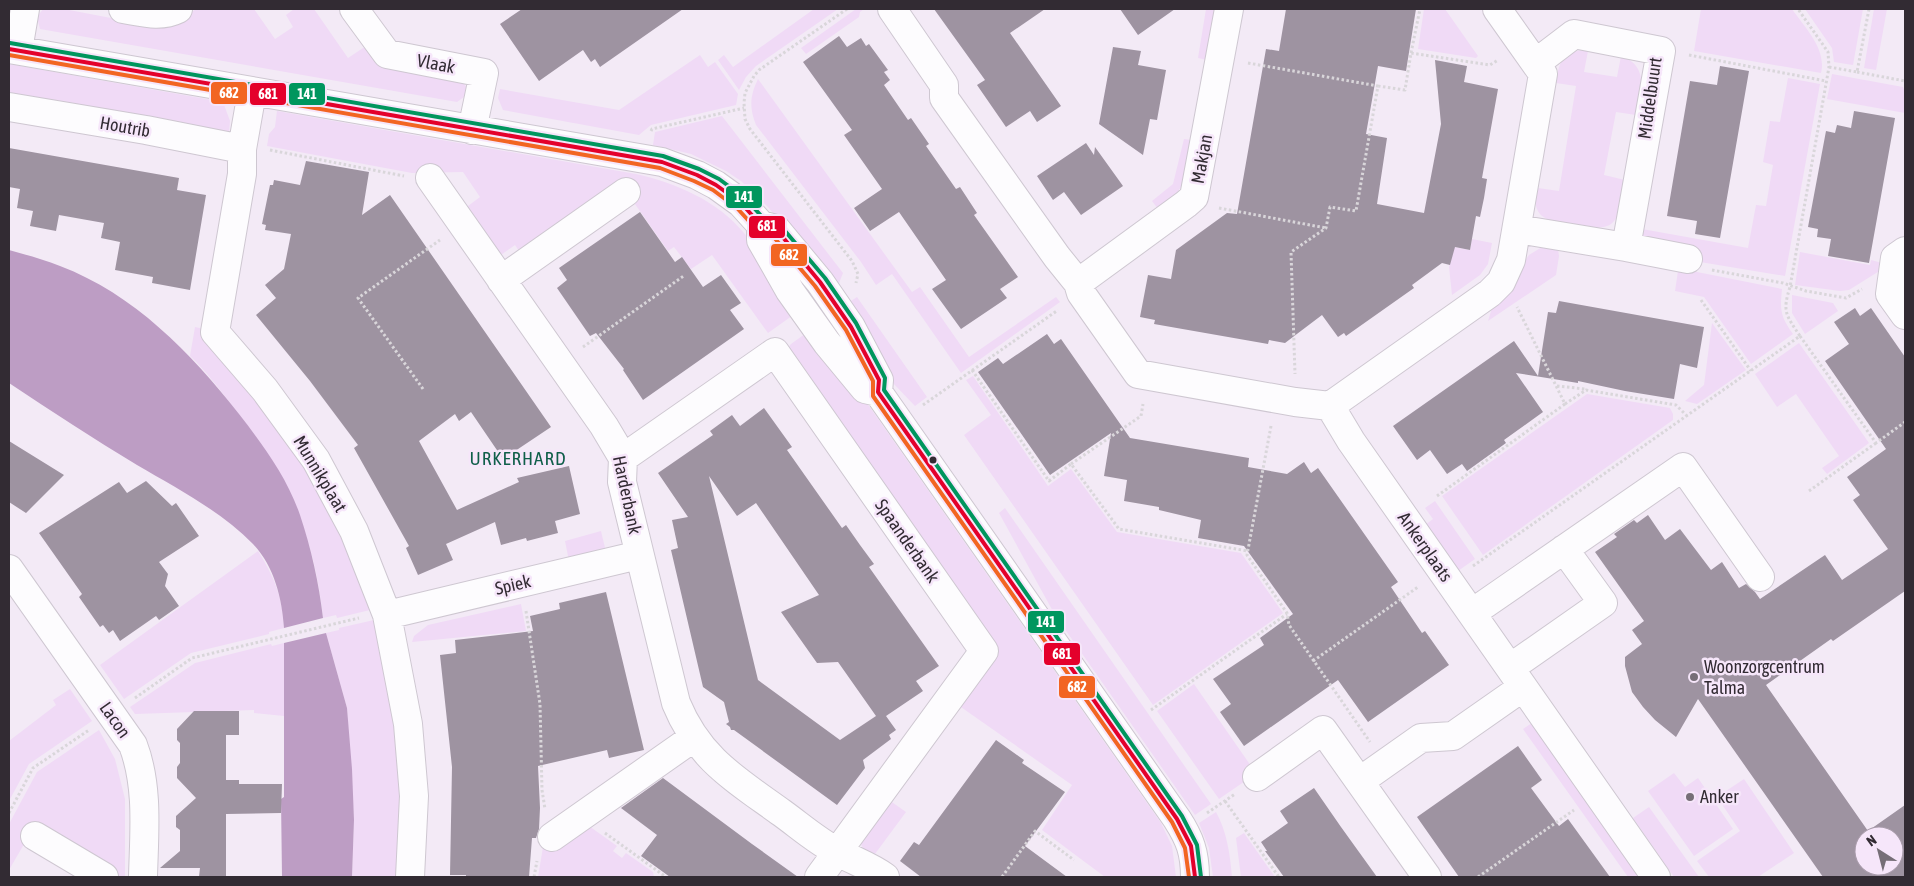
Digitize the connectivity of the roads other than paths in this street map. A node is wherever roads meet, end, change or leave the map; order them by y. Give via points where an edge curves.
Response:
1 (26, 9) edge
2 (124, 9) edge
3 (178, 9) edge
4 (354, 9) edge
5 (892, 9) edge
6 (1229, 9) edge
7 (1497, 9) edge
8 (13, 49) edge
9 (1529, 54) junction
10 (252, 92) junction
11 (9, 107) edge
12 (472, 130) junction
13 (254, 149) junction
14 (430, 178) dead end
15 (626, 192) dead end
16 (1517, 229) junction
17 (1626, 247) junction
18 (1905, 251) edge
19 (1688, 259) road end
20 (501, 280) junction
21 (1078, 282) junction
22 (1896, 295) edge
23 (1330, 406) junction
24 (623, 458) junction
25 (1564, 549) junction
26 (639, 556) junction
27 (1760, 577) dead end
28 (13, 584) edge
29 (1472, 614) junction
30 (387, 615) junction
31 (1517, 677) junction
32 (693, 738) junction
33 (1256, 777) road end
34 (1360, 781) junction
35 (546, 835) road end
36 (35, 836) dead end
37 (837, 852) junction
38 (104, 877) edge
39 (143, 877) edge
40 (410, 877) edge
41 (819, 877) edge
42 (885, 877) edge
43 (1195, 877) edge
44 (1427, 877) edge
45 (1656, 877) edge

1 - 8 street
2 - 3 street via 158,14
4 - 12 street, Vlaak via 387,54 484,73 488,78
5 - 21 street via 944,84 944,98
6 - 21 street, Makjan via 1194,197
7 - 9 street
8 - 10 street
9 - 16 street via 1543,74
9 - 17 street, Middelbuurt via 1574,34 1661,51
10 - 12 street
10 - 13 street, Munnikplaat
11 - 13 street, Houtrib
12 - 43 street via 677,167 730,195 753,214 761,225 761,240 790,291 865,389 878,392 1184,829 1195,855
13 - 30 street, Munnikplaat via 242,174 215,332 265,390 316,460 354,531
14 - 20 street, Harderbank
15 - 20 street
16 - 17 street
16 - 23 street via 1508,268 1496,288
17 - 19 street
18 - 22 street via 1895,258
20 - 24 street, Harderbank
21 - 23 street via 1081,293 1138,374
23 - 29 street, Ankerplaats
24 - 26 street, Harderbank via 622,482
24 - 37 street, Spaanderbank via 775,352 984,651
25 - 27 street via 1683,467
25 - 29 street
25 - 31 street via 1602,603
26 - 30 street, Spiek
26 - 32 street, Harderbank via 676,703
28 - 39 street, Lacon via 133,745 145,810
29 - 31 street, Ankerplaats
30 - 40 street, Munnikplaat via 408,724 414,796
31 - 34 street via 1453,736 1421,738
31 - 45 street, Ankerplaats
32 - 35 street via 582,816
32 - 37 street, Harderbank via 731,776
33 - 34 street via 1323,730
34 - 44 street
36 - 38 street
37 - 41 street, Spaanderbank
37 - 42 street, Harderbank

